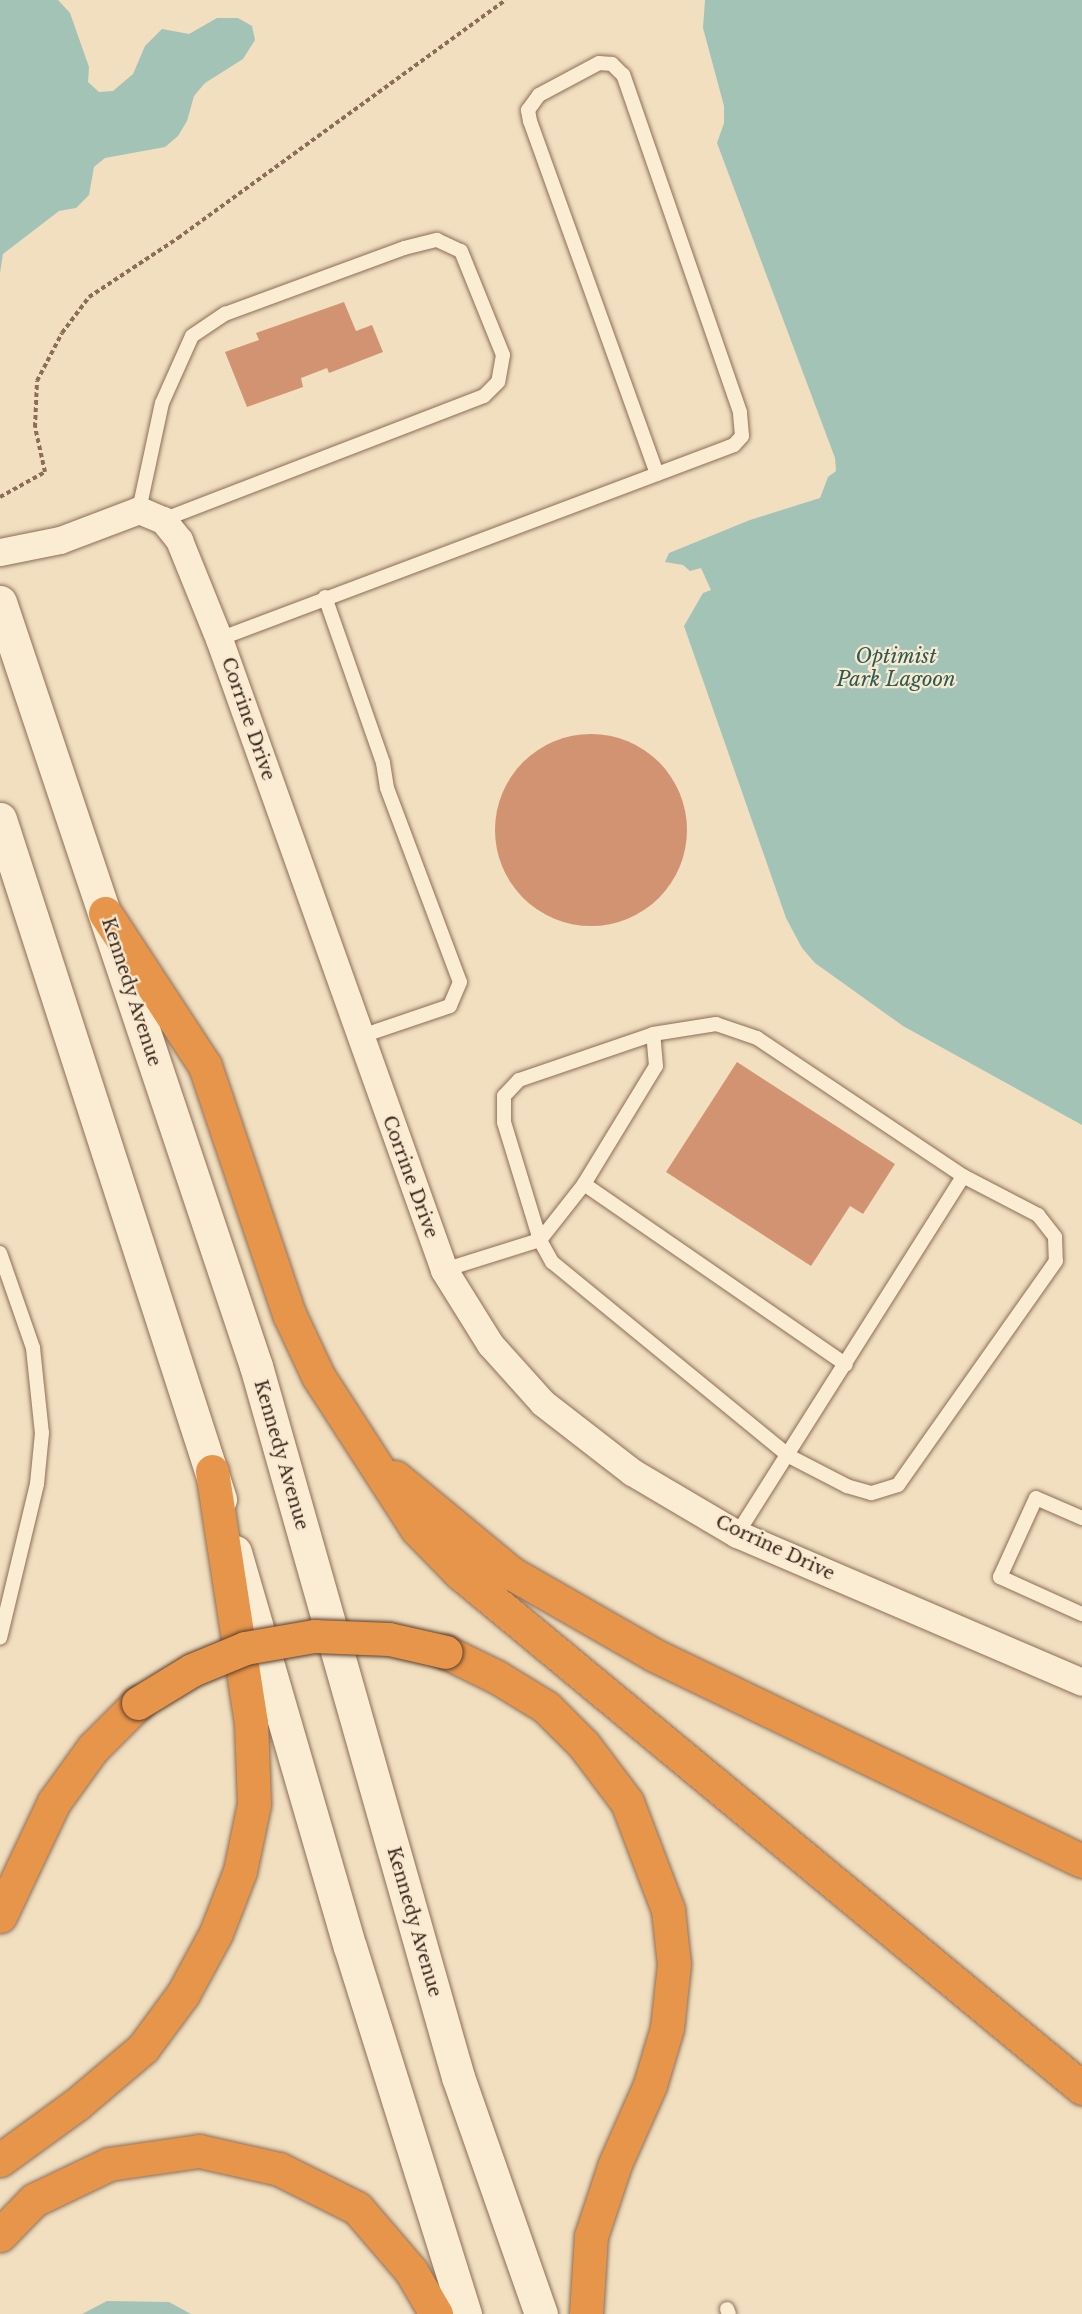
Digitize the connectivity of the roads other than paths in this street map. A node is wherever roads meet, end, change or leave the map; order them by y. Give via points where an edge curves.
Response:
1 (657, 474) junction
2 (151, 515) junction
3 (0, 552) edge
4 (325, 597) junction
5 (0, 602) edge
6 (219, 639) junction
7 (0, 819) edge
8 (105, 913) junction
9 (652, 1034) junction
10 (359, 1037) junction
11 (963, 1176) junction
12 (584, 1184) junction
13 (540, 1240) junction
14 (0, 1253) edge
15 (444, 1270) junction
16 (846, 1365) junction
17 (362, 1449) junction
18 (789, 1456) junction
19 (212, 1471) junction
20 (1082, 1518) edge
21 (737, 1534) junction
22 (1082, 1614) edge
23 (0, 1638) edge
24 (1082, 1682) edge
25 (1082, 1861) edge
26 (0, 1916) edge
27 (1082, 2088) edge
28 (0, 2160) edge
29 (0, 2235) edge
30 (436, 2314) edge
31 (465, 2314) edge
32 (541, 2314) edge
33 (586, 2314) edge

1 - 1 lane via 734,445 742,436 743,424 623,75 612,64 599,63 539,95 528,110
1 - 4 lane
2 - 2 lane via 484,396 498,382 503,355 461,251 436,240 404,248 225,314 192,336 162,403
2 - 3 street
2 - 6 street, Corrine Drive via 179,540
4 - 6 lane
4 - 10 lane via 383,763 387,788 460,982 450,1006
5 - 8 main road, Kennedy Avenue
6 - 10 street, Corrine Drive
7 - 19 main road
8 - 17 highway via 205,1066 289,1314 318,1376
8 - 32 main road, Kennedy Avenue via 256,1366 458,2077
9 - 11 lane via 716,1024 757,1038
9 - 12 lane via 656,1066
9 - 13 lane via 519,1080 504,1096 504,1122
10 - 15 street, Corrine Drive
11 - 16 lane
11 - 18 lane via 1038,1215 1055,1237 1056,1261 898,1485 871,1493 847,1486
12 - 13 lane
12 - 16 lane
13 - 15 lane
13 - 18 lane via 552,1262
14 - 23 lane via 33,1348 42,1433 37,1484
15 - 21 street, Corrine Drive via 490,1344 543,1403 632,1472
16 - 18 lane
17 - 25 highway via 511,1573 654,1655
17 - 27 highway via 417,1529 460,1573
18 - 21 lane
19 - 28 highway via 251,1723 254,1803 240,1871 216,1933 183,1994 143,2048 77,2104
19 - 31 main road via 350,1947
20 - 22 lane via 1036,1498 1000,1577
21 - 24 street, Corrine Drive
26 - 33 highway, bridge via 54,1802 93,1748 138,1703 192,1670 245,1648 314,1636 389,1639 446,1652 546,1707 584,1745 627,1802 668,1910 674,1964 667,2028 651,2085 615,2164 591,2236
29 - 30 highway via 34,2200 109,2164 199,2151 279,2169 357,2208 411,2271

